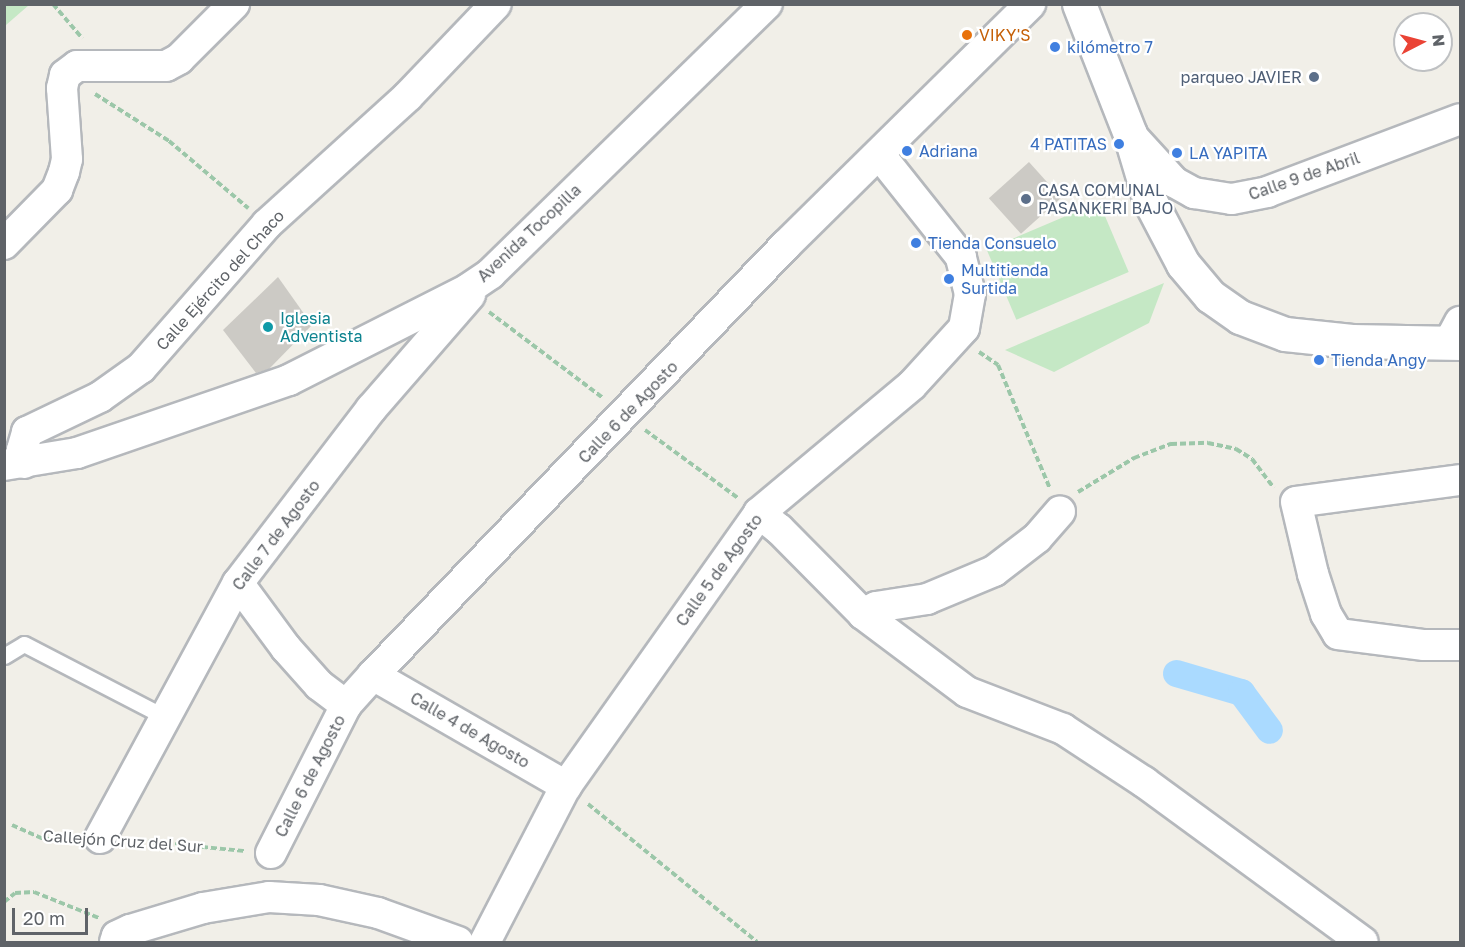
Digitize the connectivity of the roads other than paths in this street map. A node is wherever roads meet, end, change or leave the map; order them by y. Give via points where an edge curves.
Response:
1 (234, 4) edge
2 (496, 4) edge
3 (767, 4) edge
4 (1030, 4) edge
5 (1085, 7) edge
6 (1461, 119) edge
7 (1130, 134) junction
8 (880, 155) junction
9 (4, 244) edge
10 (468, 289) junction
11 (1458, 335) edge
12 (14, 464) edge
13 (1461, 480) edge
14 (1060, 512) road end
15 (759, 513) junction
16 (238, 582) junction
17 (864, 614) junction
18 (1461, 645) edge
19 (4, 656) edge
20 (373, 675) junction
21 (346, 705) junction
22 (165, 717) junction
23 (566, 786) junction
24 (100, 838) road end
25 (271, 853) road end
26 (116, 939) edge
27 (456, 941) edge
28 (485, 942) edge
29 (1363, 942) edge

1 - 9 street via 179,59 166,66 77,66 65,75 64,172 57,190
2 - 12 street, Calle Ejército del Chaco via 408,96 267,224 141,368 100,397 27,432
3 - 10 street, Avenida Tocopilla via 489,274
4 - 8 street, Calle 6 de Agosto
5 - 7 main road
6 - 7 street, Calle 9 de Abril via 1267,192 1232,199 1194,194 1174,182
7 - 11 main road via 1150,201 1183,264 1210,296 1240,317 1285,334 1352,341
8 - 15 street, Calle 5 de Agosto via 961,257 970,294 969,314 959,338 912,385
8 - 20 street, Calle 6 de Agosto via 786,244
10 - 12 street, Avenida Tocopilla via 289,380 77,453
10 - 16 street, Calle 7 de Agosto via 469,297 372,409
13 - 18 street via 1296,502 1313,574 1326,614 1338,634 1425,645
14 - 17 street via 1037,538 994,571 927,599 876,607
15 - 17 street
15 - 23 street, Calle 5 de Agosto
16 - 21 street via 286,648 319,685
16 - 22 street, Calle 7 de Agosto
17 - 29 street via 967,692 1063,729 1144,782
19 - 22 lane via 24,644
20 - 21 street, Calle 6 de Agosto
20 - 23 street, Calle 4 de Agosto
21 - 25 street, Calle 6 de Agosto
22 - 24 street, Calle 7 de Agosto
23 - 28 street, Calle 5 de Agosto
26 - 27 street via 203,908 270,897 319,900 378,913

